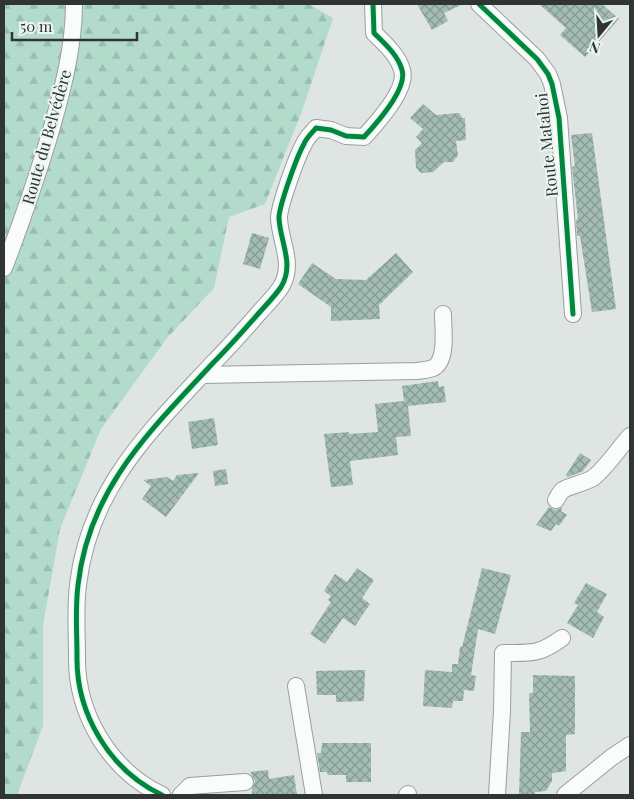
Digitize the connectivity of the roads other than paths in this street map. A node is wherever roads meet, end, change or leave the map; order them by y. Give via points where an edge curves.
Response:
1 (74, 4) edge
2 (373, 4) edge
3 (478, 4) edge
4 (4, 268) edge
5 (443, 314) dead end
6 (573, 314) dead end
7 (202, 375) junction
8 (630, 436) edge
9 (556, 500) dead end
10 (562, 638) dead end
11 (296, 686) dead end
12 (630, 745) edge
13 (245, 782) dead end
14 (162, 795) edge
15 (181, 795) edge
16 (314, 795) edge
17 (497, 795) edge
18 (566, 795) edge

1 - 4 street, Route du Belvédère via 74,28 62,94 39,171
2 - 7 street via 374,32 392,52 403,71 400,89 364,137 316,128 304,143 279,217 288,269 282,286
3 - 6 street, Route Matahoi via 537,59 552,84 558,118
5 - 7 street via 442,358 431,369
7 - 14 street via 145,436 119,472 88,532 78,586 76,669 88,720 124,768 139,782
8 - 9 street via 593,478 564,489
10 - 17 street via 546,650 503,653
11 - 16 street
12 - 18 street
13 - 15 street via 190,786

